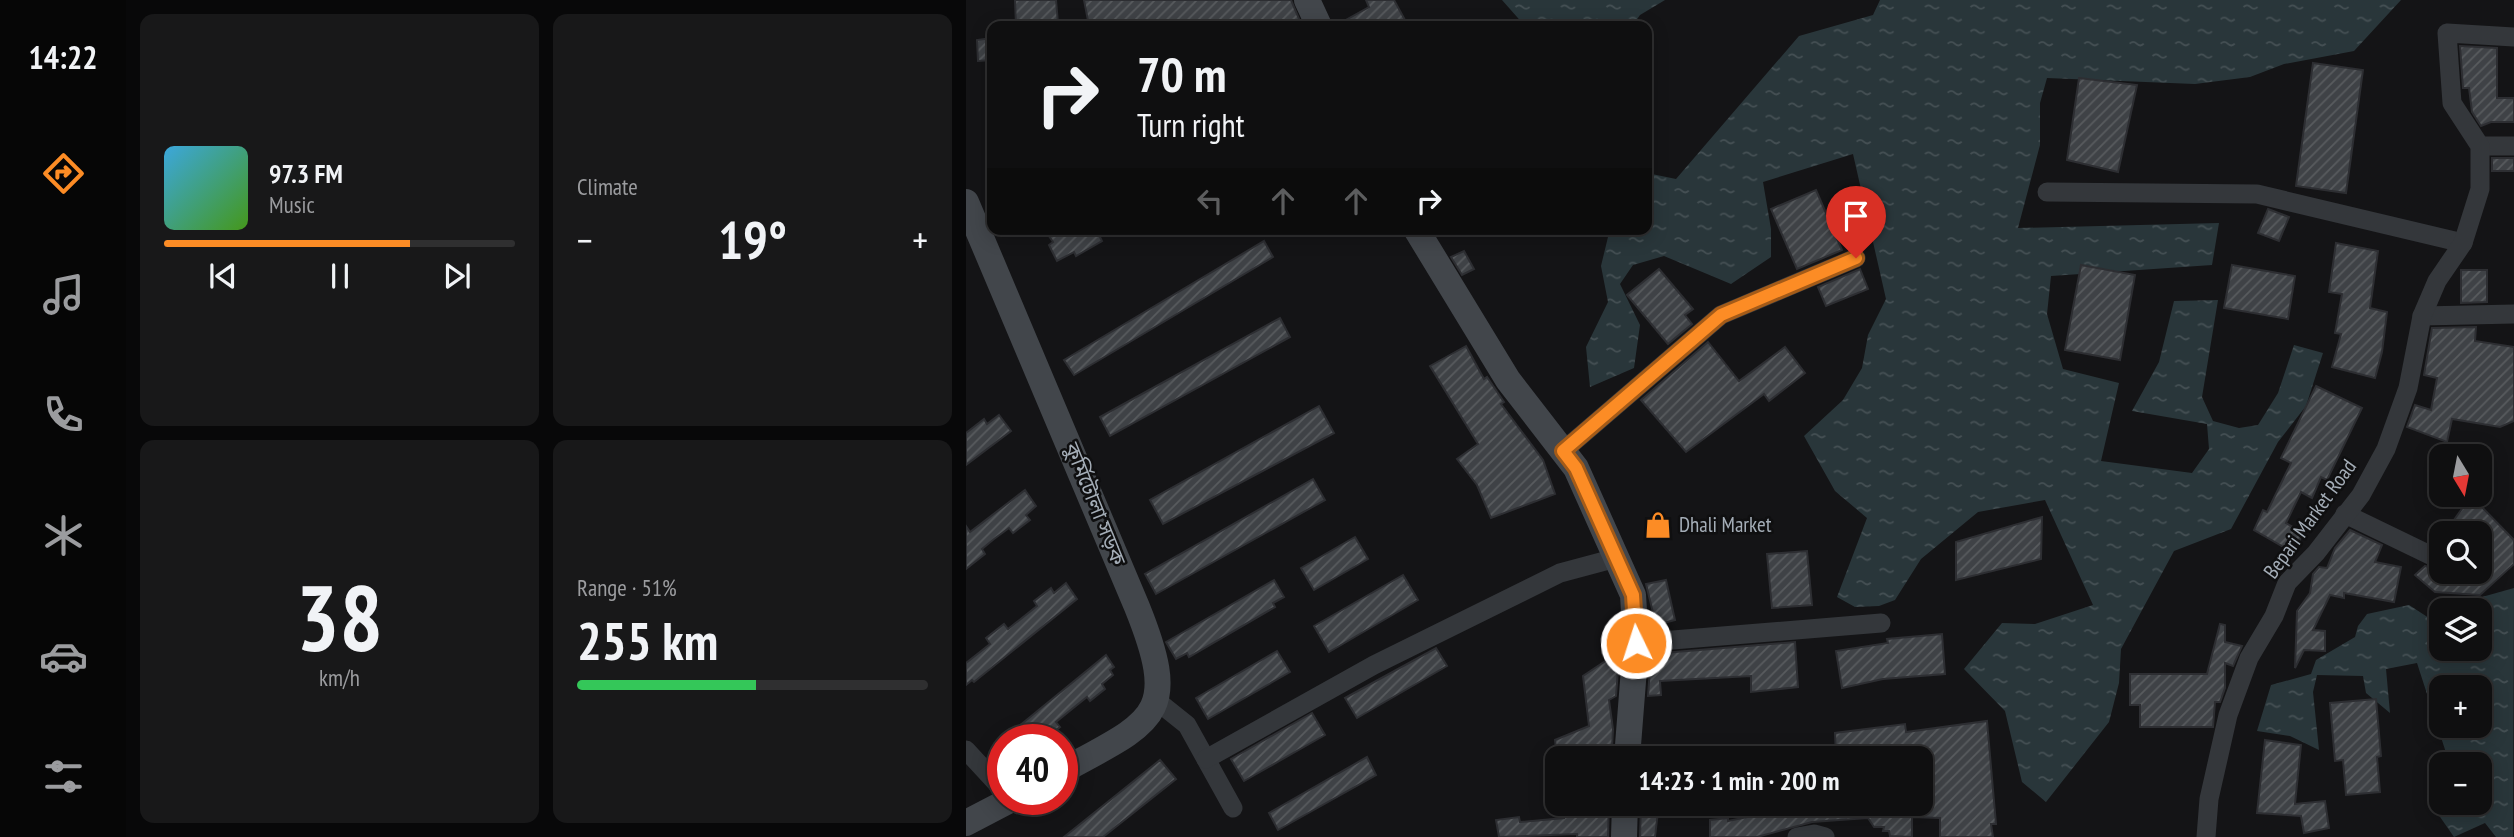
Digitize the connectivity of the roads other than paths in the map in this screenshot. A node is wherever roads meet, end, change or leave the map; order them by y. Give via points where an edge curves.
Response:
1 (1307, 0) edge
2 (1317, 21) edge
3 (2514, 37) edge
4 (2480, 145) junction
5 (2514, 146) edge
6 (2047, 192) dead end
7 (966, 202) edge
8 (1420, 235) edge
9 (2463, 243) junction
10 (1856, 258) dead end
11 (2514, 314) edge
12 (2421, 316) junction
13 (1563, 451) junction
14 (2345, 514) junction
15 (2429, 555) edge
16 (1616, 558) junction
17 (1881, 623) dead end
18 (1636, 643) junction
19 (1157, 701) junction
20 (1628, 746) edge
21 (966, 750) edge
22 (1206, 759) junction
23 (1078, 762) edge
24 (987, 773) edge
25 (1233, 808) dead end
26 (987, 812) edge
27 (1624, 816) edge
28 (966, 823) edge
29 (1623, 837) edge
30 (2206, 837) edge

1 - 2 street
3 - 4 street via 2447,33 2452,103
4 - 5 street
4 - 9 street, Bepari Market Road via 2480,189
6 - 9 street via 2258,194
7 - 19 street, কুর্মিটোলা সড়ক via 1151,642 1158,676
8 - 13 street via 1508,380
9 - 12 street, Bepari Market Road via 2437,281
10 - 13 street via 1721,315
11 - 12 street
12 - 14 street, Bepari Market Road via 2408,388 2386,449
13 - 16 street via 1576,468
14 - 15 street
14 - 30 street, Bepari Market Road via 2287,583 2249,658 2228,715 2209,799
16 - 18 street via 1633,595
16 - 22 street via 1560,573 1374,665
17 - 18 street
18 - 20 street
19 - 22 street via 1187,725
19 - 23 street via 1146,720 1129,735
21 - 24 street
22 - 25 street
26 - 28 street
27 - 29 street

